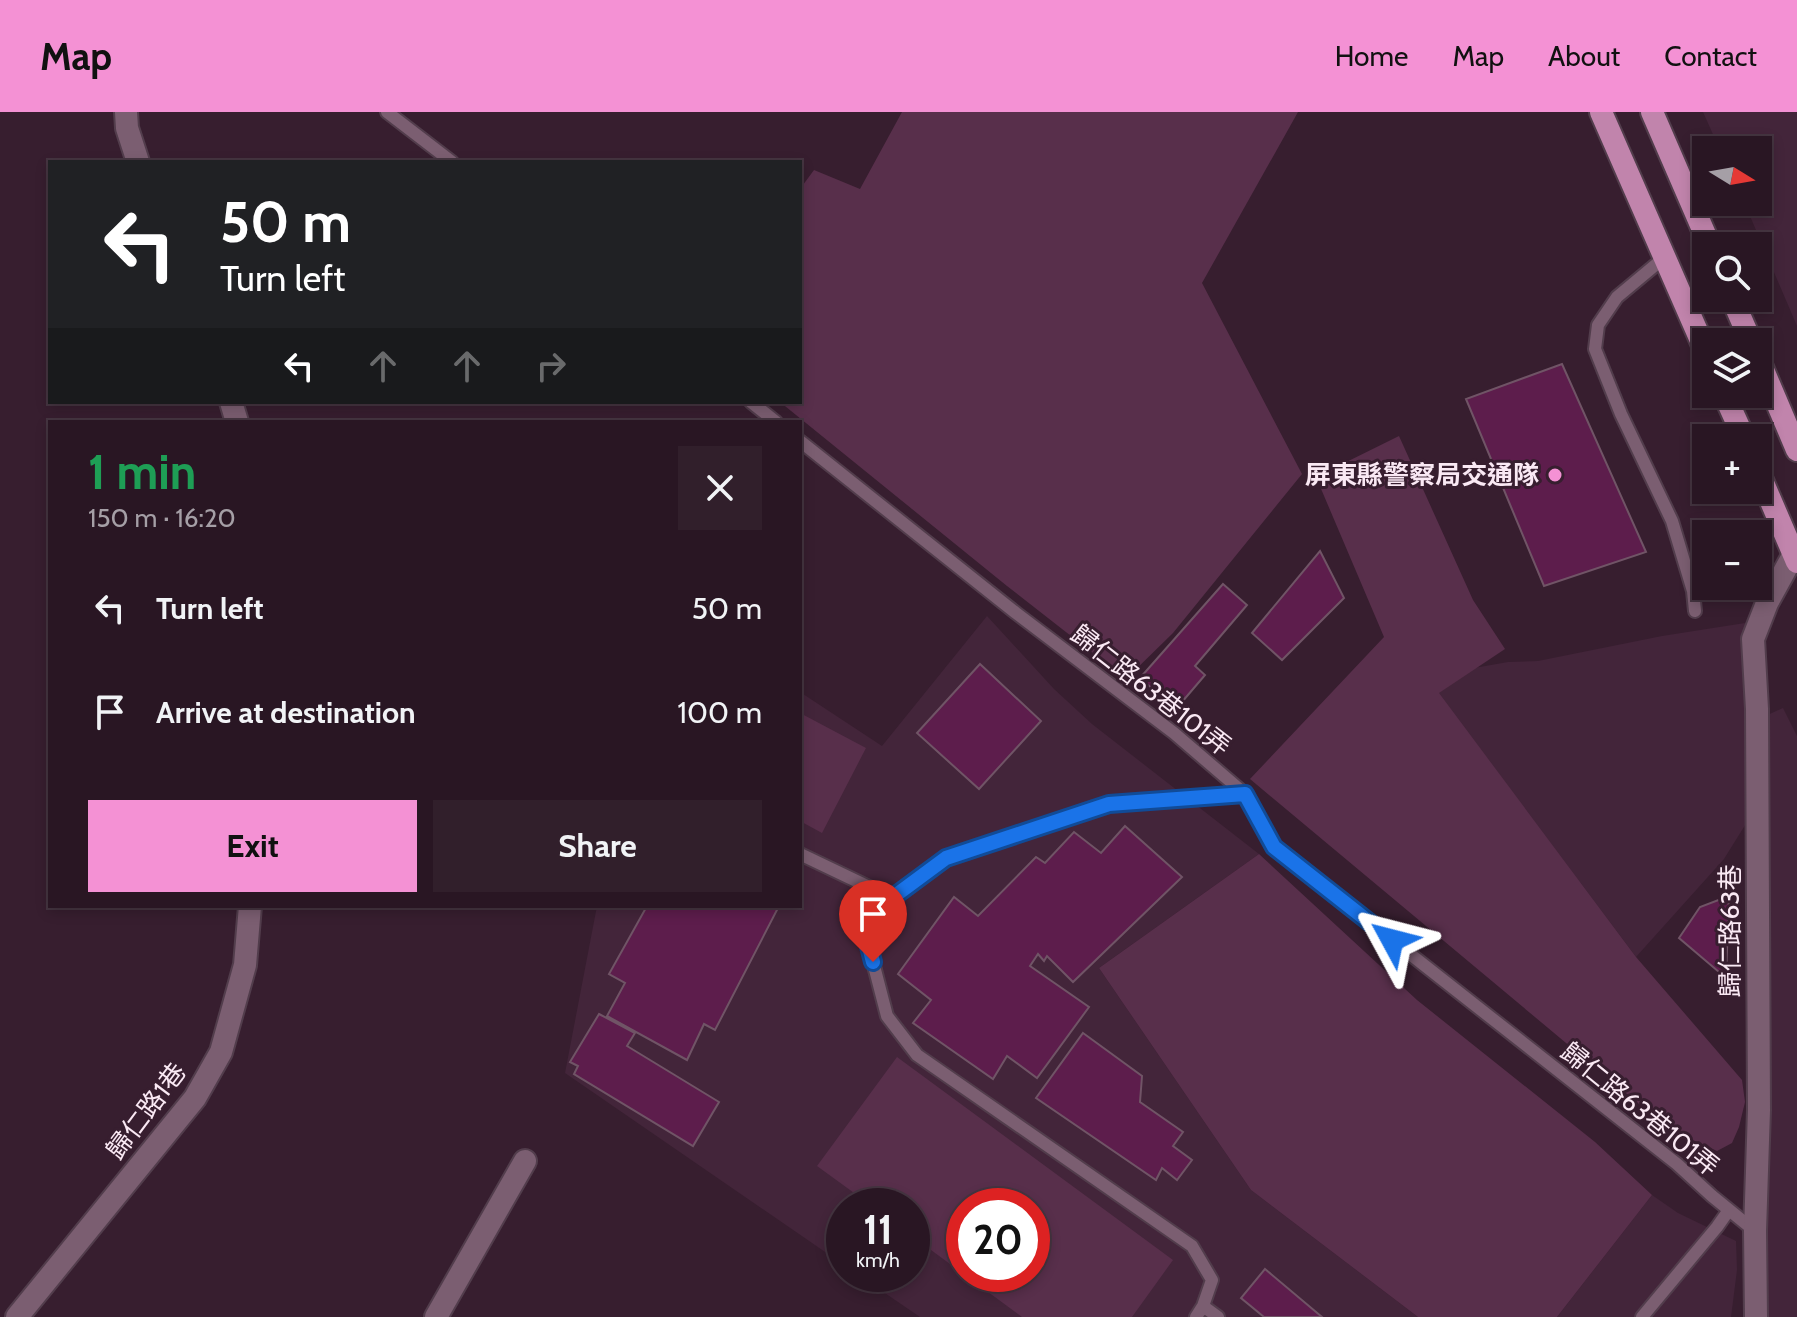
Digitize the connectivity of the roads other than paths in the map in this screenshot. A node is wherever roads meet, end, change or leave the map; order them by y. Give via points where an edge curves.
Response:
1 (126, 112) edge
2 (387, 112) edge
3 (1601, 112) edge
4 (1652, 112) edge
5 (137, 160) edge
6 (449, 160) edge
7 (1704, 232) edge
8 (1665, 257) junction
9 (1696, 328) edge
10 (1772, 391) edge
11 (754, 404) edge
12 (774, 420) edge
13 (802, 443) edge
14 (1797, 450) edge
15 (1772, 502) edge
16 (1796, 556) edge
17 (1695, 611) dead end
18 (1245, 794) junction
19 (802, 855) edge
20 (892, 898) junction
21 (250, 908) edge
22 (525, 1161) dead end
23 (1729, 1210) junction
24 (1755, 1231) junction
25 (1200, 1312) edge
26 (17, 1317) edge
27 (436, 1317) edge
28 (1218, 1317) edge
29 (1642, 1317) edge
30 (1756, 1317) edge

1 - 5 street
2 - 6 lane
3 - 8 main road
4 - 7 main road
8 - 9 main road
8 - 17 lane via 1617,297 1598,325 1595,349 1672,521
10 - 14 main road
11 - 12 lane
13 - 18 lane, 歸仁路63巷101弄
15 - 16 main road
16 - 24 street, 歸仁路63巷 via 1767,603 1753,639 1759,1110
18 - 20 lane via 1109,804 946,858
18 - 23 lane, 歸仁路63巷101弄 via 1274,847
19 - 20 lane
20 - 25 lane via 866,935 887,1016 917,1055 1192,1246 1212,1280
21 - 26 street, 歸仁路1巷 via 245,965 221,1052 195,1098
22 - 27 street
23 - 24 lane, 歸仁路63巷101弄
23 - 29 lane
24 - 30 street, 歸仁路63巷
25 - 28 lane

